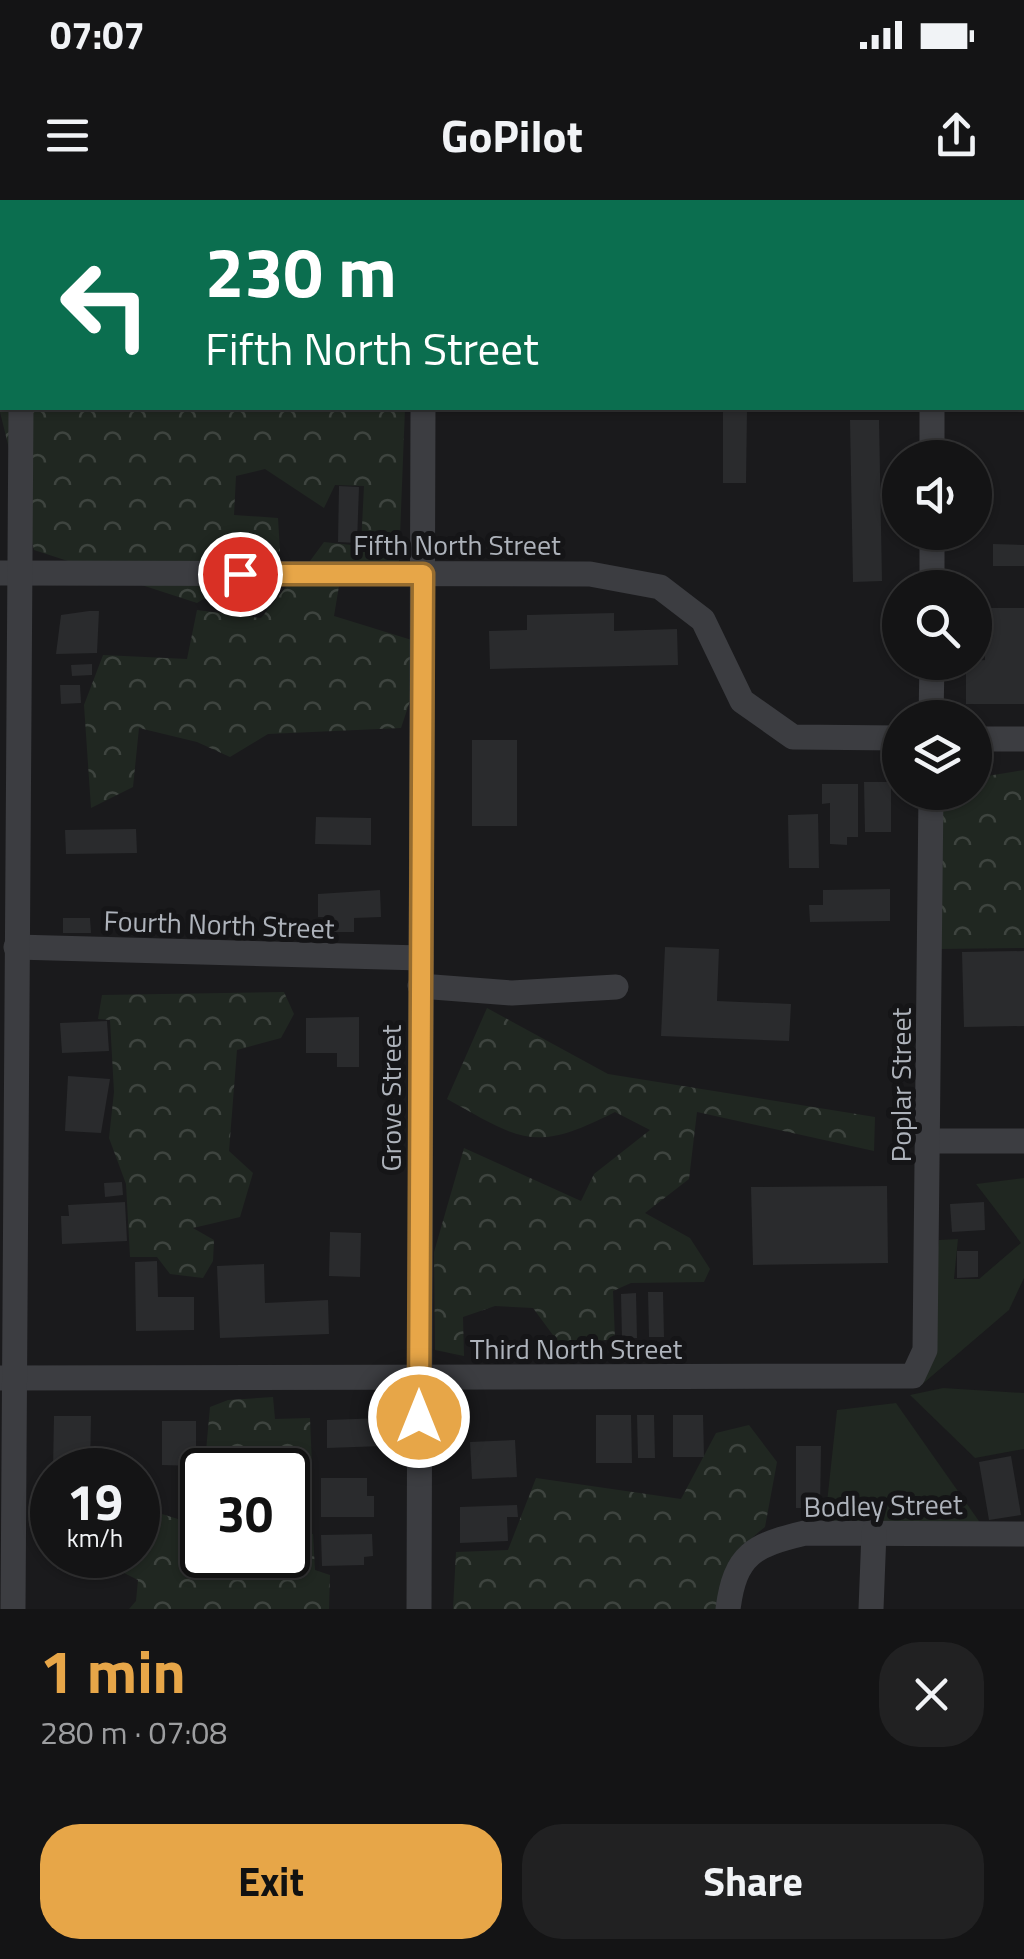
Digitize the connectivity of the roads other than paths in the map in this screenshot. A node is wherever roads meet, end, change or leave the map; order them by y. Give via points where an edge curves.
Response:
1 (21, 410) edge
2 (423, 410) edge
3 (932, 410) edge
4 (932, 440) edge
5 (11, 574) edge
6 (423, 574) junction
7 (882, 738) edge
8 (992, 739) edge
9 (1024, 739) edge
10 (931, 810) edge
11 (16, 947) junction
12 (421, 958) junction
13 (420, 986) junction
14 (616, 987) dead end
15 (930, 1141) junction
16 (1024, 1141) edge
17 (913, 1376) joint
18 (7, 1378) edge
19 (420, 1379) junction
20 (874, 1532) junction
21 (1024, 1534) edge
22 (13, 1609) edge
23 (418, 1609) edge
24 (728, 1609) edge
25 (871, 1609) edge

1 - 5 street
2 - 6 street, Grove Street
3 - 4 street
5 - 6 street, Fifth North Street
5 - 11 street
6 - 7 street, Fifth North Street via 590,574 660,588 703,620 742,702 793,737
6 - 12 street, Grove Street
8 - 9 street
10 - 15 street, Poplar Street
11 - 12 street, Fourth North Street
11 - 18 street
12 - 13 street, Grove Street
13 - 14 street via 512,993
13 - 19 street, Grove Street
15 - 16 street
15 - 17 street, Poplar Street via 925,1350
17 - 19 street, Third North Street
18 - 19 street, Third North Street
18 - 22 street
19 - 23 street, Grove Street
20 - 21 street, Bodley Street
20 - 24 street, Bodley Street via 805,1533 756,1546 738,1566
20 - 25 street

